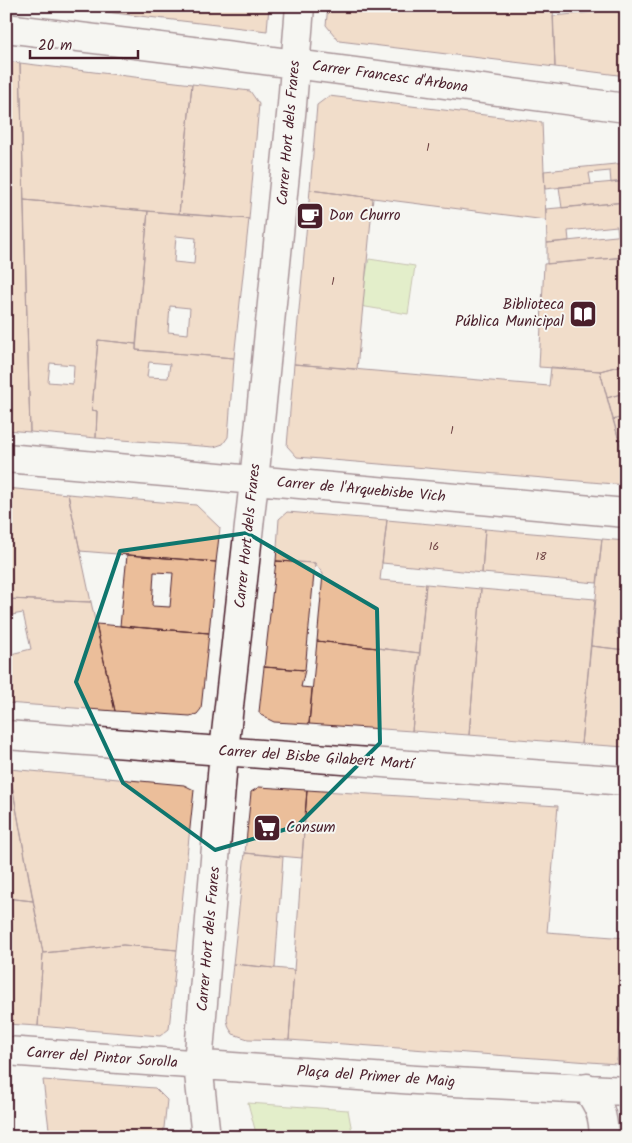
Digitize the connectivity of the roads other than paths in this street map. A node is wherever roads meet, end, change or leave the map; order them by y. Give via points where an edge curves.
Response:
1 (300, 6) edge
2 (6, 28) edge
3 (295, 64) junction
4 (626, 108) edge
5 (6, 458) edge
6 (254, 481) junction
7 (626, 513) edge
8 (6, 735) edge
9 (224, 751) junction
10 (626, 781) edge
11 (6, 1051) edge
12 (198, 1065) junction
13 (586, 1088) junction
14 (626, 1091) edge
15 (206, 1137) edge
16 (604, 1137) edge

1 - 3 street, Carrer Hort dels Frares
2 - 3 street, Carrer Francesc d'Arbona
3 - 4 street, Carrer Francesc d'Arbona
3 - 6 street, Carrer Hort dels Frares
5 - 6 street, Carrer de l'Arquebisbe Vich
6 - 7 street, Carrer de l'Arquebisbe Vich
6 - 9 street, Carrer Hort dels Frares
8 - 9 street, Carrer del Bisbe Gilabert Martí
9 - 10 street, Carrer del Bisbe Gilabert Martí
9 - 12 street, Carrer Hort dels Frares
11 - 12 street, Carrer del Pintor Sorolla
12 - 13 street, Plaça del Primer de Maig
12 - 15 street
13 - 14 street, Plaça del Primer de Maig
13 - 16 street via 598,1104

